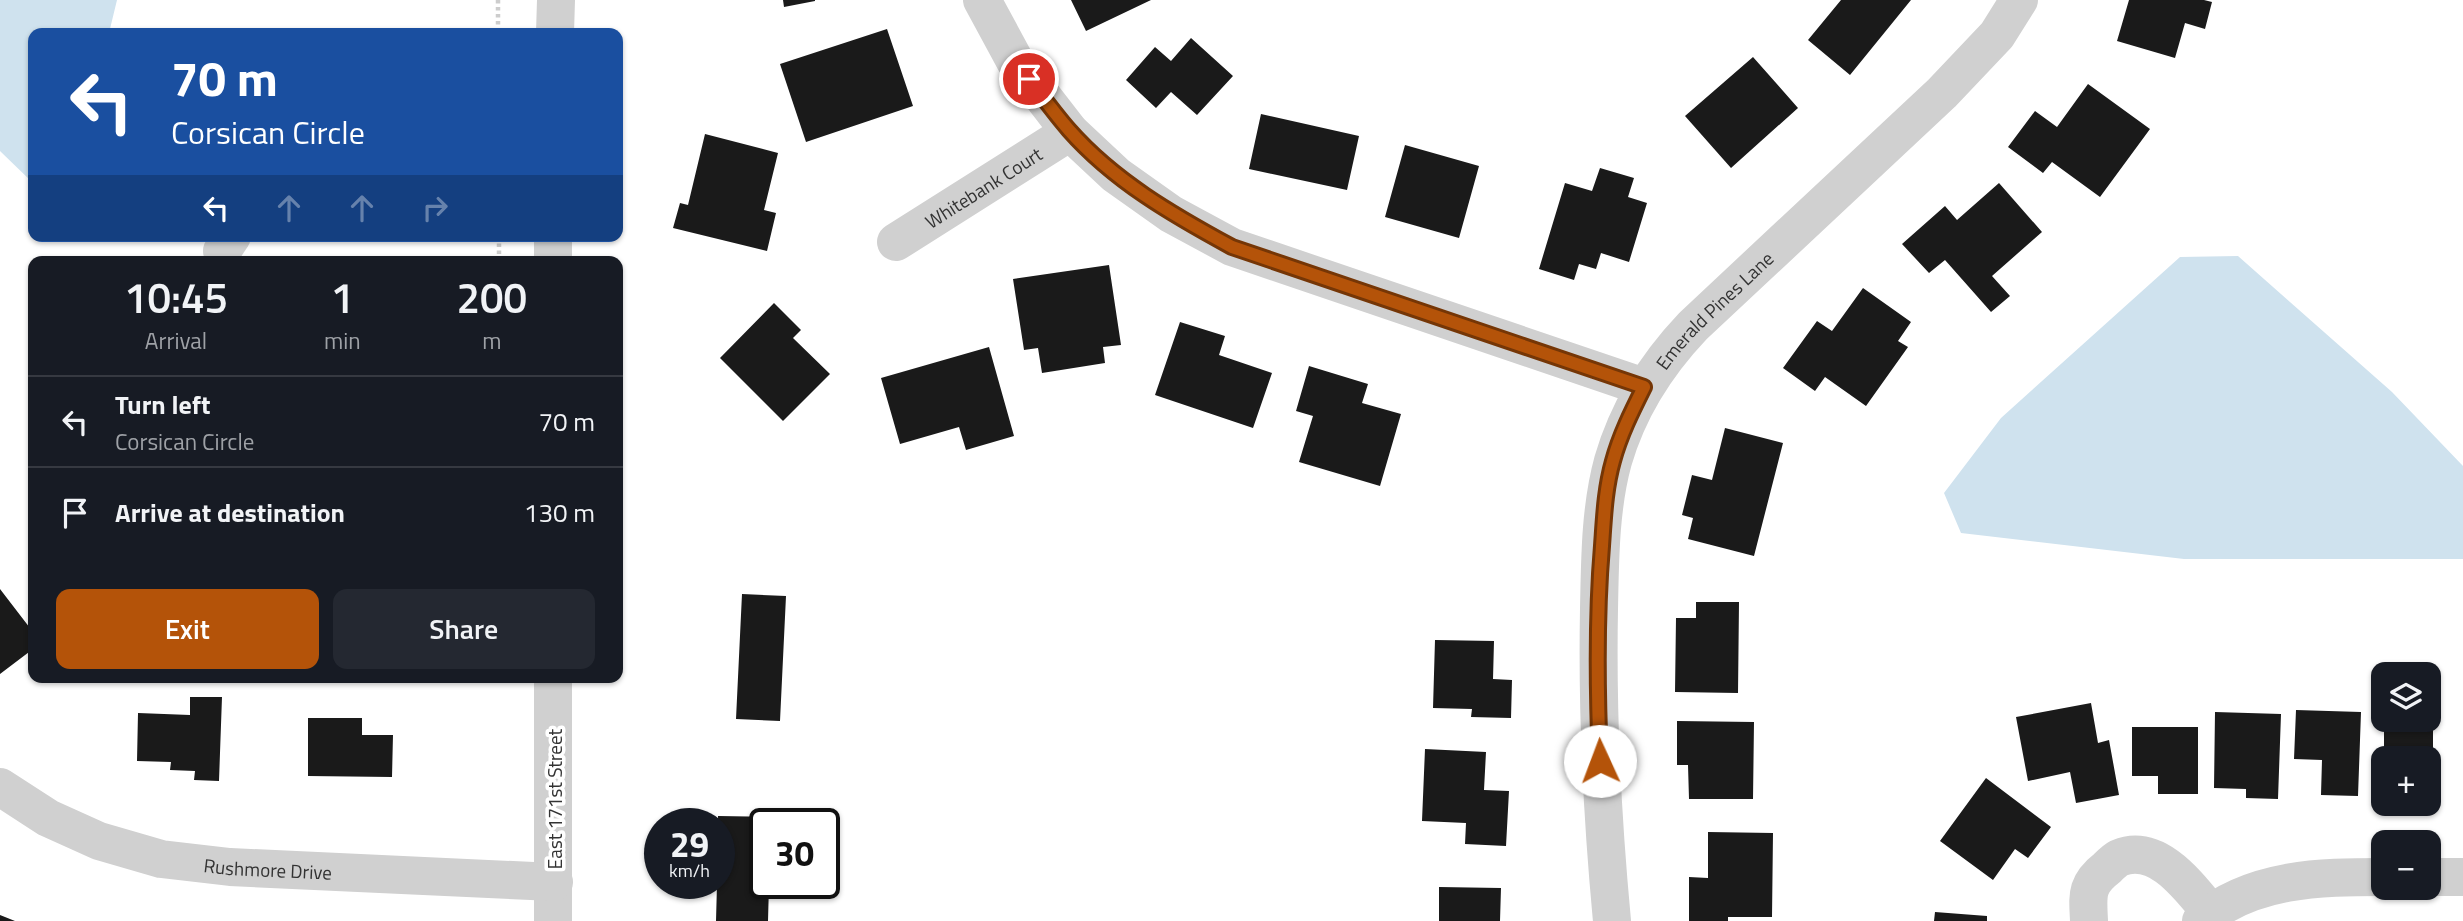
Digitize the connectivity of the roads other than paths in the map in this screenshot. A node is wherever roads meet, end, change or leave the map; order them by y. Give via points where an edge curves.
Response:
1 (556, 0) edge
2 (982, 0) edge
3 (2019, 0) edge
4 (555, 28) edge
5 (1070, 132) junction
6 (897, 242) dead end
7 (1644, 387) junction
8 (553, 683) edge
9 (0, 787) edge
10 (2371, 877) edge
11 (2441, 877) edge
12 (2463, 877) edge
13 (554, 882) junction
14 (2206, 917) edge
15 (553, 921) edge
16 (1612, 921) edge
17 (2089, 921) edge

1 - 4 street
2 - 5 street via 1016,61
3 - 7 street, Emerald Pines Lane via 1997,35 1942,93 1693,326
5 - 6 street, Whitebank Court
5 - 7 street via 1116,175 1171,214 1232,247
7 - 16 street, Emerald Pines Lane via 1613,462 1600,576 1598,718
8 - 13 street, East 171st Street
9 - 13 street, Rushmore Drive via 48,818 99,841 161,859 230,867
10 - 14 street via 2289,881 2250,891
11 - 12 street
13 - 15 street, East 171st Street
14 - 17 street via 2181,878 2142,855 2119,859 2092,882

